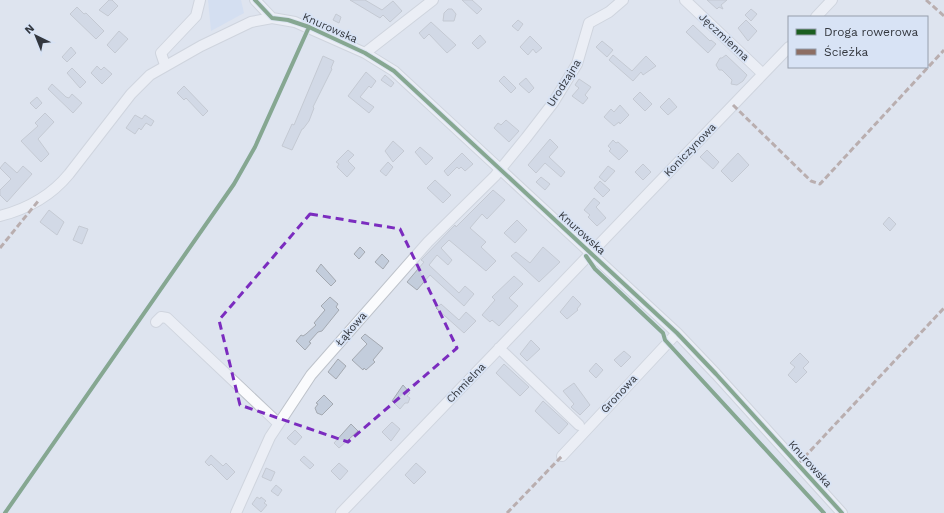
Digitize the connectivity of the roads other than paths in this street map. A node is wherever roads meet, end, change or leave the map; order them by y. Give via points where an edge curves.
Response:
1 (200, 0) edge
2 (254, 0) edge
3 (433, 0) edge
4 (623, 0) edge
5 (685, 0) edge
6 (832, 0) edge
7 (817, 16) edge
8 (272, 18) junction
9 (788, 47) edge
10 (366, 53) junction
11 (165, 65) junction
12 (763, 74) junction
13 (500, 170) junction
14 (0, 216) edge
15 (590, 252) junction
16 (156, 322) dead end
17 (676, 333) junction
18 (499, 348) junction
19 (278, 423) junction
20 (579, 425) dead end
21 (562, 456) dead end
22 (236, 513) edge
23 (341, 513) edge
24 (842, 513) edge

1 - 11 street via 199,9 194,17 161,53
2 - 8 street
3 - 10 street
4 - 13 street, Urodzajna via 609,12 589,23 581,55 573,72
5 - 12 street, Jęczmienna
6 - 7 street
8 - 10 street, Knurowska via 295,22
8 - 11 street, Knurowska via 251,22
9 - 12 street, Koniczynowa
10 - 13 street, Knurowska via 394,71
11 - 14 street, Knurowska via 136,88 58,186 34,203
12 - 15 street, Koniczynowa
13 - 15 street, Knurowska
13 - 19 street, Łąkowa via 428,242 311,375
15 - 17 street, Knurowska
15 - 18 street, Chmielna
16 - 19 street via 161,317 167,318
17 - 21 street, Gronowa
17 - 24 street, Knurowska
18 - 20 street
18 - 23 street, Chmielna
19 - 22 street, Łąkowa via 256,463

